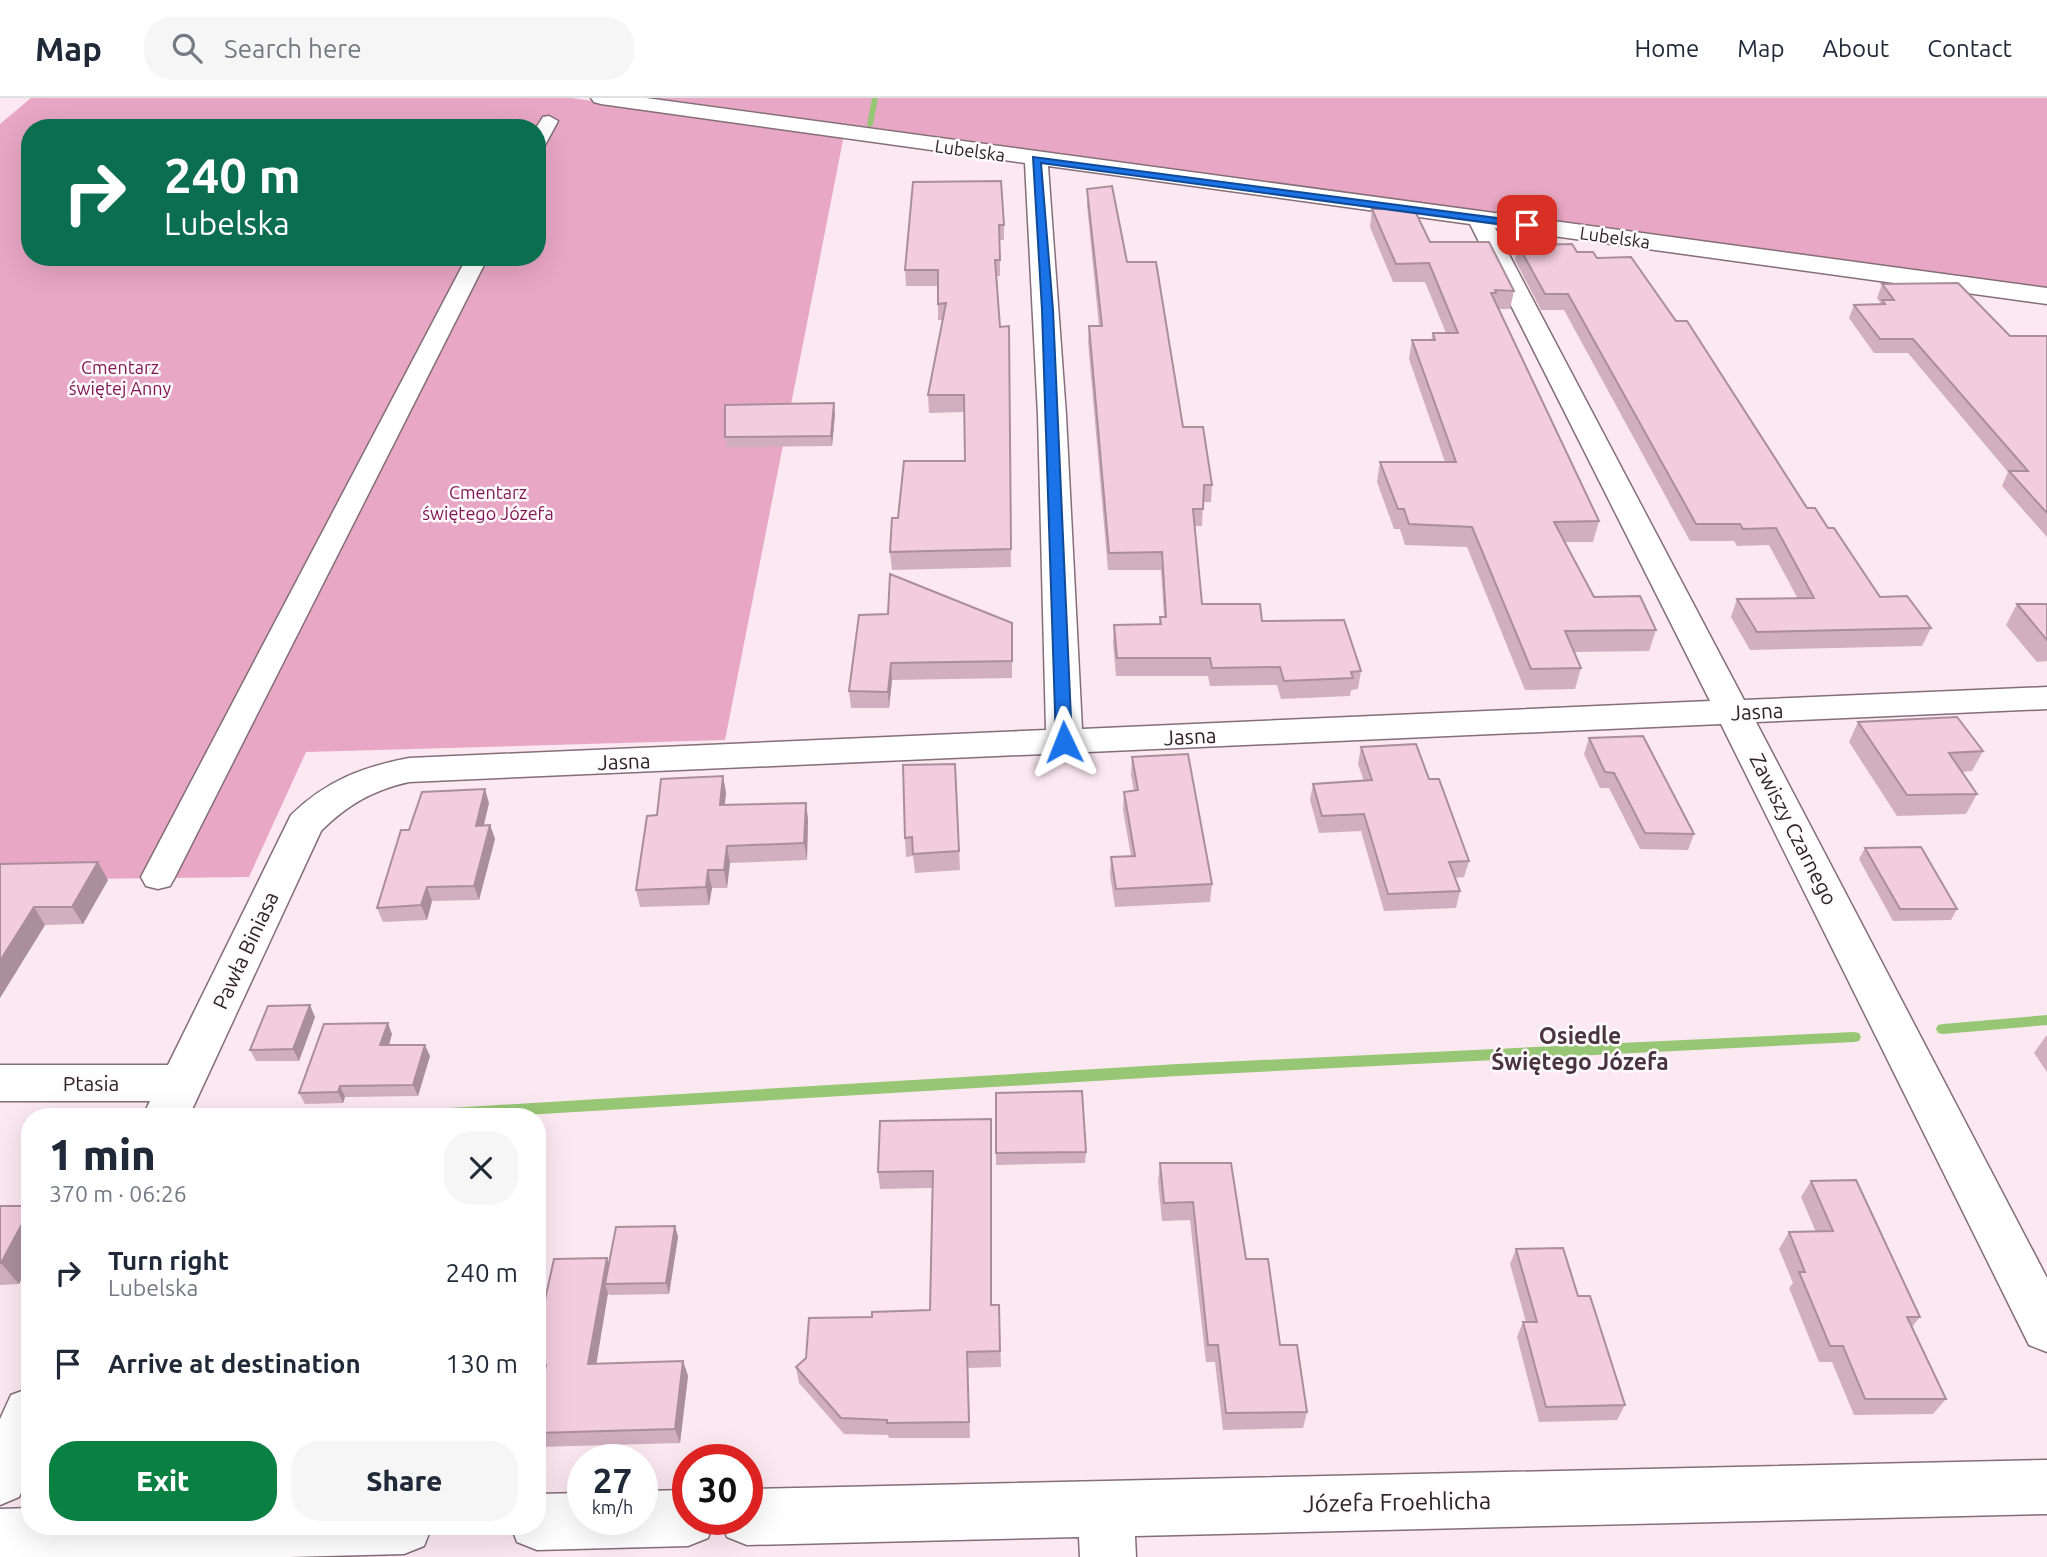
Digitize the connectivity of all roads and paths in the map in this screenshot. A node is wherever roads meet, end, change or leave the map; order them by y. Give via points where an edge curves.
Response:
1 (601, 98) edge
2 (549, 121) dead end
3 (546, 126) edge
4 (1037, 159) junction
5 (1479, 219) junction
6 (473, 266) edge
7 (2043, 307) edge
8 (2047, 698) edge
9 (1734, 712) junction
10 (1064, 742) junction
11 (338, 793) joint
12 (158, 877) dead end
13 (0, 1083) edge
14 (174, 1100) edge
15 (2047, 1329) edge
16 (21, 1432) edge
17 (0, 1478) edge
18 (2047, 1488) edge
19 (672, 1518) edge
20 (763, 1518) edge
21 (546, 1522) edge
22 (1106, 1532) edge
23 (73, 1535) edge
24 (0, 1537) edge

1 - 4 street, Lubelska
2 - 3 street
4 - 5 street, Lubelska
4 - 10 street via 1052,402
5 - 7 street, Lubelska via 2011,291
5 - 9 street, Zawiszy Czarnego
6 - 12 street
8 - 9 street, Jasna
9 - 10 street, Jasna
9 - 15 street, Zawiszy Czarnego
10 - 11 street, Jasna via 409,770 360,781
11 - 14 street, Pawła Biniasa via 305,824
13 - 14 street, Ptasia
16 - 17 street
18 - 22 street, Józefa Froehlicha
19 - 21 street
20 - 22 street, Józefa Froehlicha
23 - 24 street

